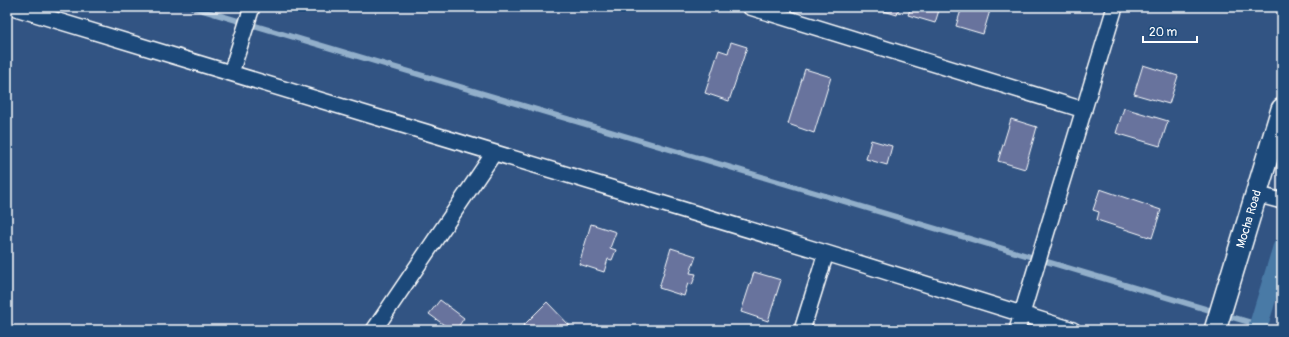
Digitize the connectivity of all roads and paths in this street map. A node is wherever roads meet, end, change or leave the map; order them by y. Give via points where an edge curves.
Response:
1 (12, 7) edge
2 (252, 7) edge
3 (750, 7) edge
4 (1115, 7) edge
5 (232, 73) junction
6 (1282, 109) edge
7 (1084, 110) junction
8 (494, 153) junction
9 (1271, 198) edge
10 (826, 253) junction
11 (1022, 315) junction
12 (374, 330) edge
13 (802, 330) edge
14 (1017, 330) edge
15 (1073, 330) edge
16 (1215, 330) edge

1 - 5 street
2 - 5 street
3 - 7 street
4 - 7 street
5 - 8 street
6 - 9 street, Mocha Road
7 - 11 street
8 - 10 street
8 - 12 street
9 - 16 street, Mocha Road
10 - 11 street
10 - 13 street
11 - 14 street
11 - 15 street

